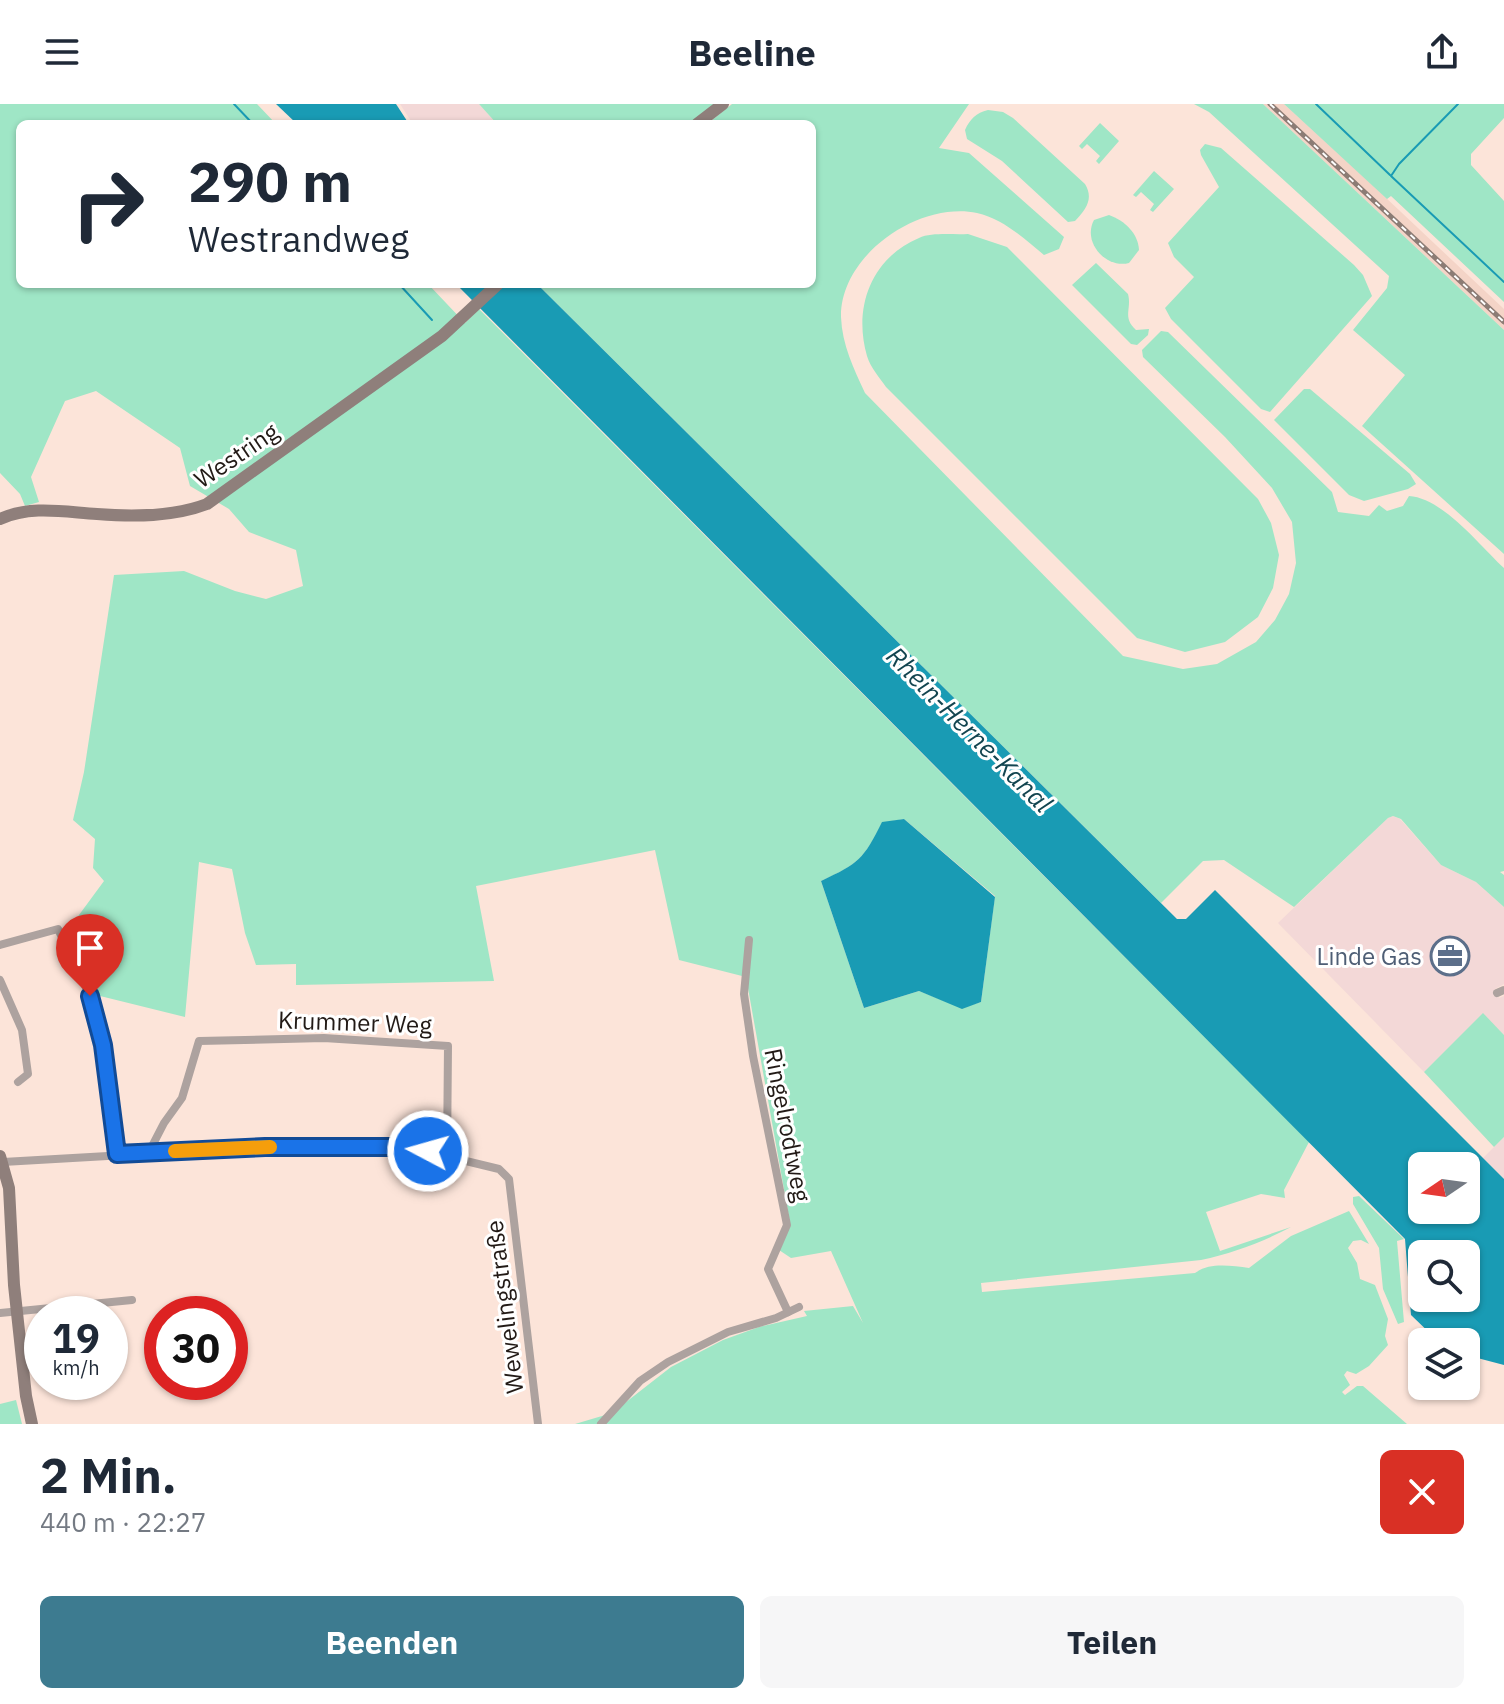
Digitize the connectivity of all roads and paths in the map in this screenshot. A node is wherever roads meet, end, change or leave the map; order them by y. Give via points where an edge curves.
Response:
1 (723, 104) edge
2 (702, 120) edge
3 (494, 288) edge
4 (0, 519) edge
5 (749, 940) dead end
6 (0, 945) edge
7 (0, 980) edge
8 (18, 1082) dead end
9 (149, 1152) junction
10 (117, 1154) junction
11 (447, 1156) junction
12 (1, 1159) edge
13 (132, 1300) dead end
14 (128, 1301) edge
15 (799, 1307) dead end
16 (19, 1311) junction
17 (24, 1311) edge
18 (788, 1312) junction
19 (0, 1313) edge
20 (32, 1424) edge
21 (538, 1424) edge
22 (601, 1424) edge

1 - 2 main road
3 - 4 main road, Westring via 461,321 207,504 150,515 28,511
5 - 18 street, Ringelrodtweg via 744,994 787,1225 768,1269
6 - 10 street via 58,929 90,996 103,1045
7 - 8 street via 22,1030 28,1074
9 - 10 street
9 - 11 street via 408,1147
9 - 11 street, Krummer Weg via 182,1098 199,1041 324,1038 448,1046
10 - 12 street
11 - 21 street, Wewelingstraße via 499,1169 509,1179
12 - 16 main road via 9,1188
13 - 14 street
15 - 18 street
16 - 17 street
16 - 19 street
16 - 20 main road
18 - 22 street via 728,1332 668,1362 640,1381

